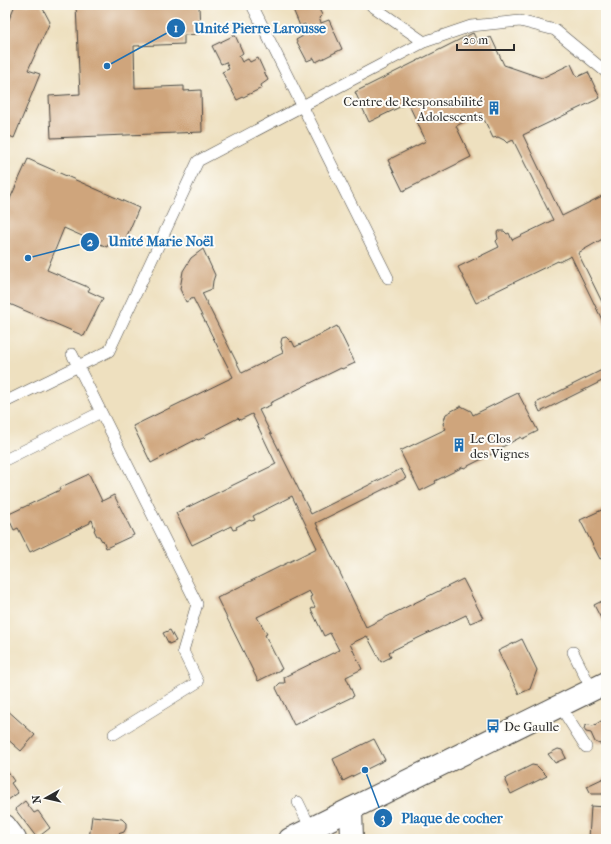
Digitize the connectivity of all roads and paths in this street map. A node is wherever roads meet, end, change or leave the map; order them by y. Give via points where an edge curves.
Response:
1 (252, 5) edge
2 (372, 5) edge
3 (424, 42) junction
4 (606, 72) edge
5 (302, 106) junction
6 (388, 278) dead end
7 (72, 354) dead end
8 (78, 366) junction
9 (5, 402) edge
10 (101, 412) junction
11 (5, 460) edge
12 (573, 652) dead end
13 (599, 686) edge
14 (560, 706) junction
15 (114, 734) dead end
16 (586, 747) dead end
17 (298, 802) dead end
18 (351, 809) junction
19 (5, 826) edge
20 (311, 829) junction
21 (15, 839) edge
22 (290, 839) edge
23 (352, 839) edge

1 - 5 lane
2 - 3 lane
3 - 4 lane via 471,26 520,21 555,30
3 - 5 lane
5 - 6 lane
5 - 8 lane via 198,161 109,351
7 - 8 lane
8 - 9 lane
8 - 10 lane
10 - 11 lane
10 - 15 lane via 197,604 183,651 198,682
12 - 13 lane
13 - 14 main road
14 - 16 lane
14 - 18 main road
17 - 20 lane
18 - 20 main road
18 - 23 main road
19 - 21 main road
20 - 22 main road

